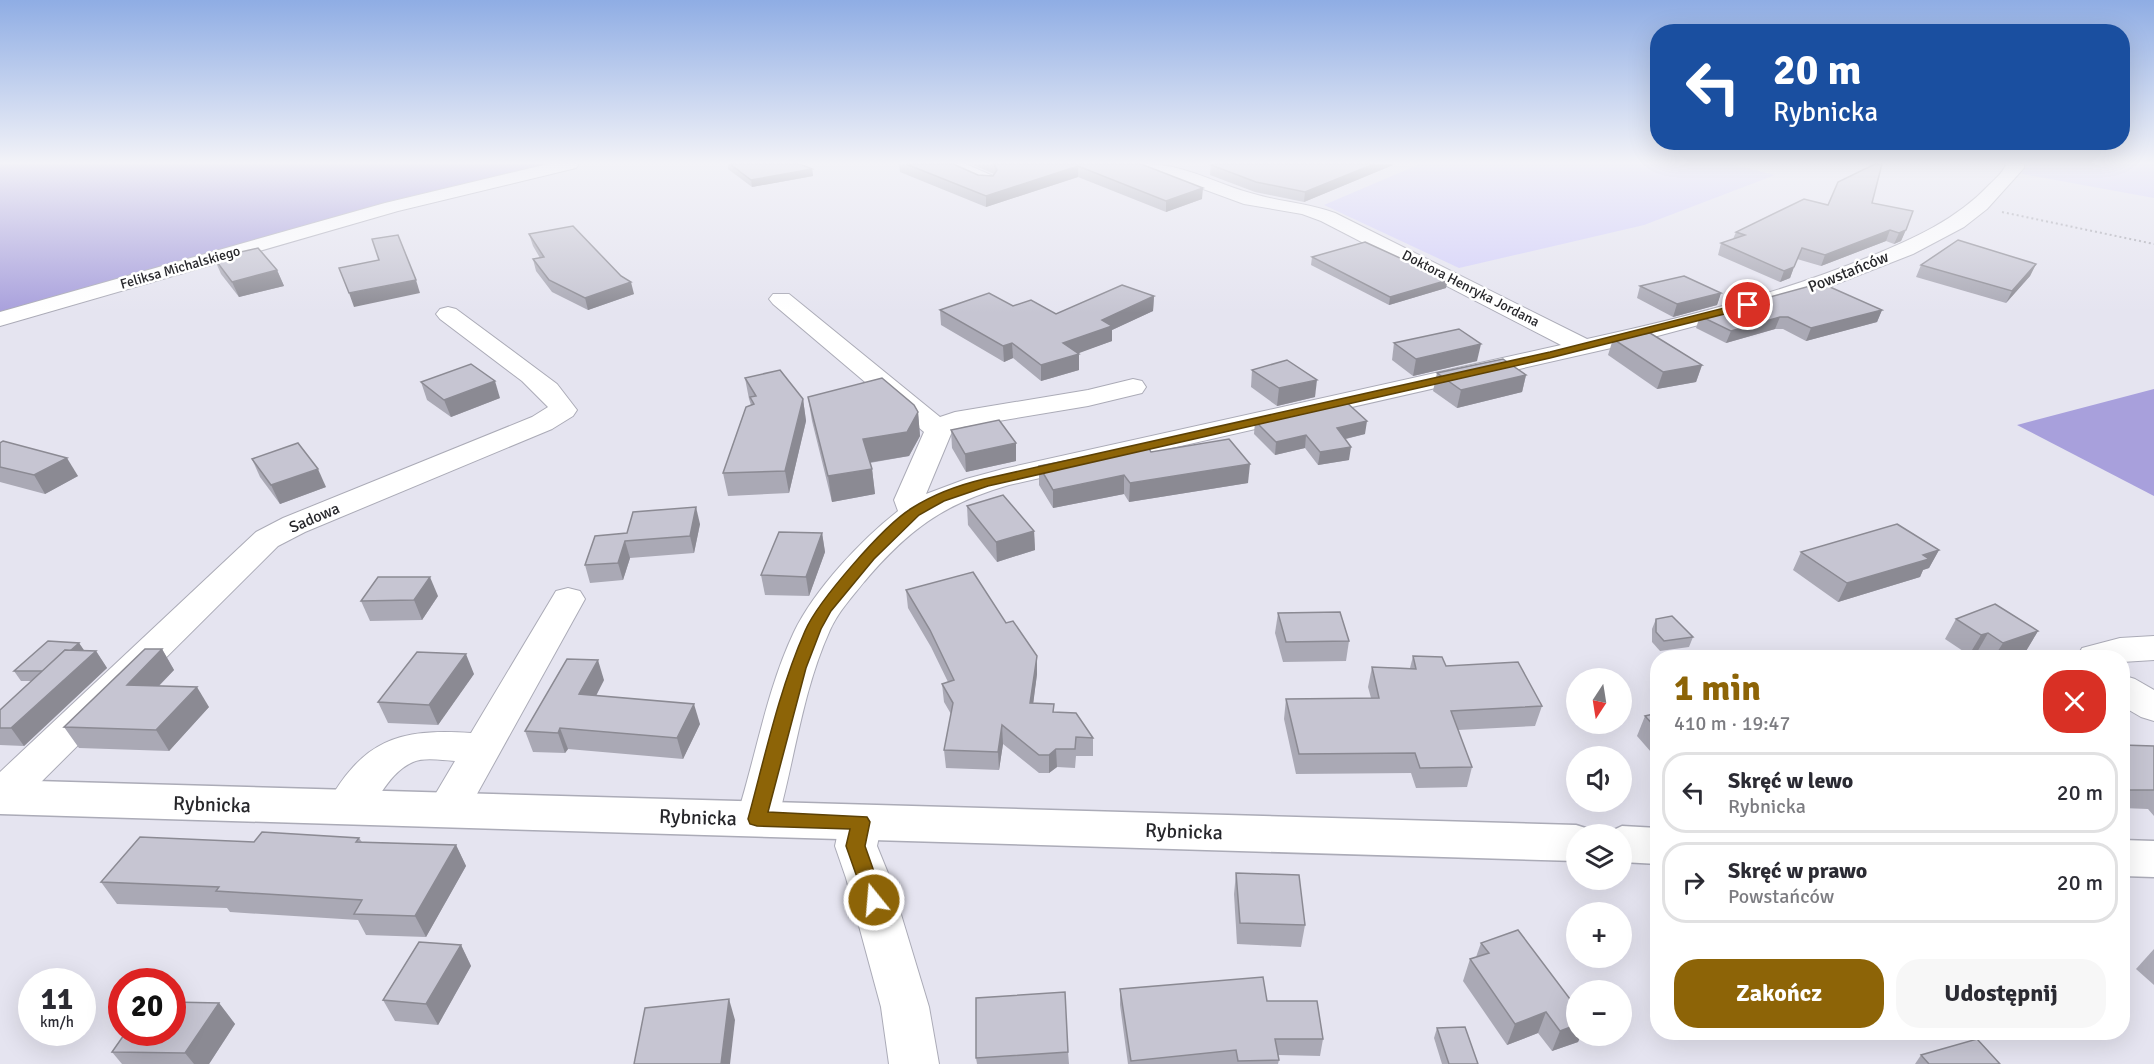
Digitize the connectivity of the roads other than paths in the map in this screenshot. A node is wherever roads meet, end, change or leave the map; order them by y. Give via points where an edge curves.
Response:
1 (368, 214) edge
2 (1319, 214) edge
3 (1967, 214) edge
4 (782, 299) dead end
5 (448, 314) dead end
6 (0, 319) edge
7 (1584, 347) junction
8 (1133, 387) dead end
9 (939, 430) junction
10 (914, 512) junction
11 (568, 599) dead end
12 (2154, 648) edge
13 (2125, 650) edge
14 (2130, 693) edge
15 (2154, 708) edge
16 (483, 748) junction
17 (0, 797) edge
18 (346, 808) junction
19 (447, 810) junction
20 (757, 819) junction
21 (861, 822) junction
22 (1566, 843) edge
23 (1632, 845) edge
24 (1650, 846) edge
25 (2130, 858) edge
26 (2154, 859) edge
27 (914, 1064) edge

1 - 6 street, Feliksa Michalskiego
2 - 7 street, Doktora Henryka Jordana
3 - 7 street, Powstańców via 1944,229 1806,287
4 - 9 street
5 - 17 street, Sadowa via 539,381 561,401 563,410 267,539
7 - 10 street, Powstańców via 1003,478 945,495
8 - 9 street via 1079,400 967,416
9 - 10 street via 909,500
10 - 20 street, Powstańców via 869,556 825,608 813,629 798,668
11 - 16 street
12 - 13 street
14 - 15 street
16 - 18 street via 410,747 381,765
16 - 19 street
17 - 18 main road, Rybnicka
18 - 19 main road, Rybnicka
19 - 20 main road, Rybnicka
20 - 21 main road, Rybnicka
21 - 22 main road, Rybnicka
21 - 27 street via 856,846 905,1007
23 - 24 main road
25 - 26 main road

